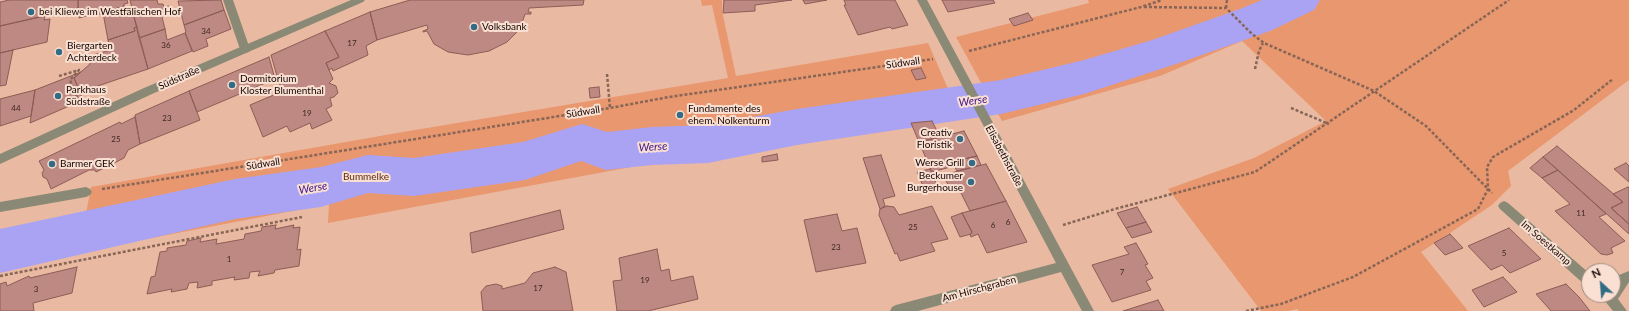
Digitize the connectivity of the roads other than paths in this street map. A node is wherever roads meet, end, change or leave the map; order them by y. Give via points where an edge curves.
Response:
1 (228, 0) edge
2 (360, 0) edge
3 (922, 0) edge
4 (245, 49) junction
5 (0, 159) edge
6 (86, 192) road end
7 (1504, 206) dead end
8 (0, 207) edge
9 (1063, 266) junction
10 (1581, 273) edge
11 (1613, 303) edge
12 (896, 311) edge
13 (1088, 311) edge
14 (1621, 311) edge

1 - 4 street
2 - 4 street, Südstraße
3 - 9 street, Elisabethstraße
4 - 5 street, Südstraße
6 - 8 street
7 - 10 street, Im Soestkamp
9 - 12 street, Am Hirschgraben
9 - 13 street, Elisabethstraße
11 - 14 street

